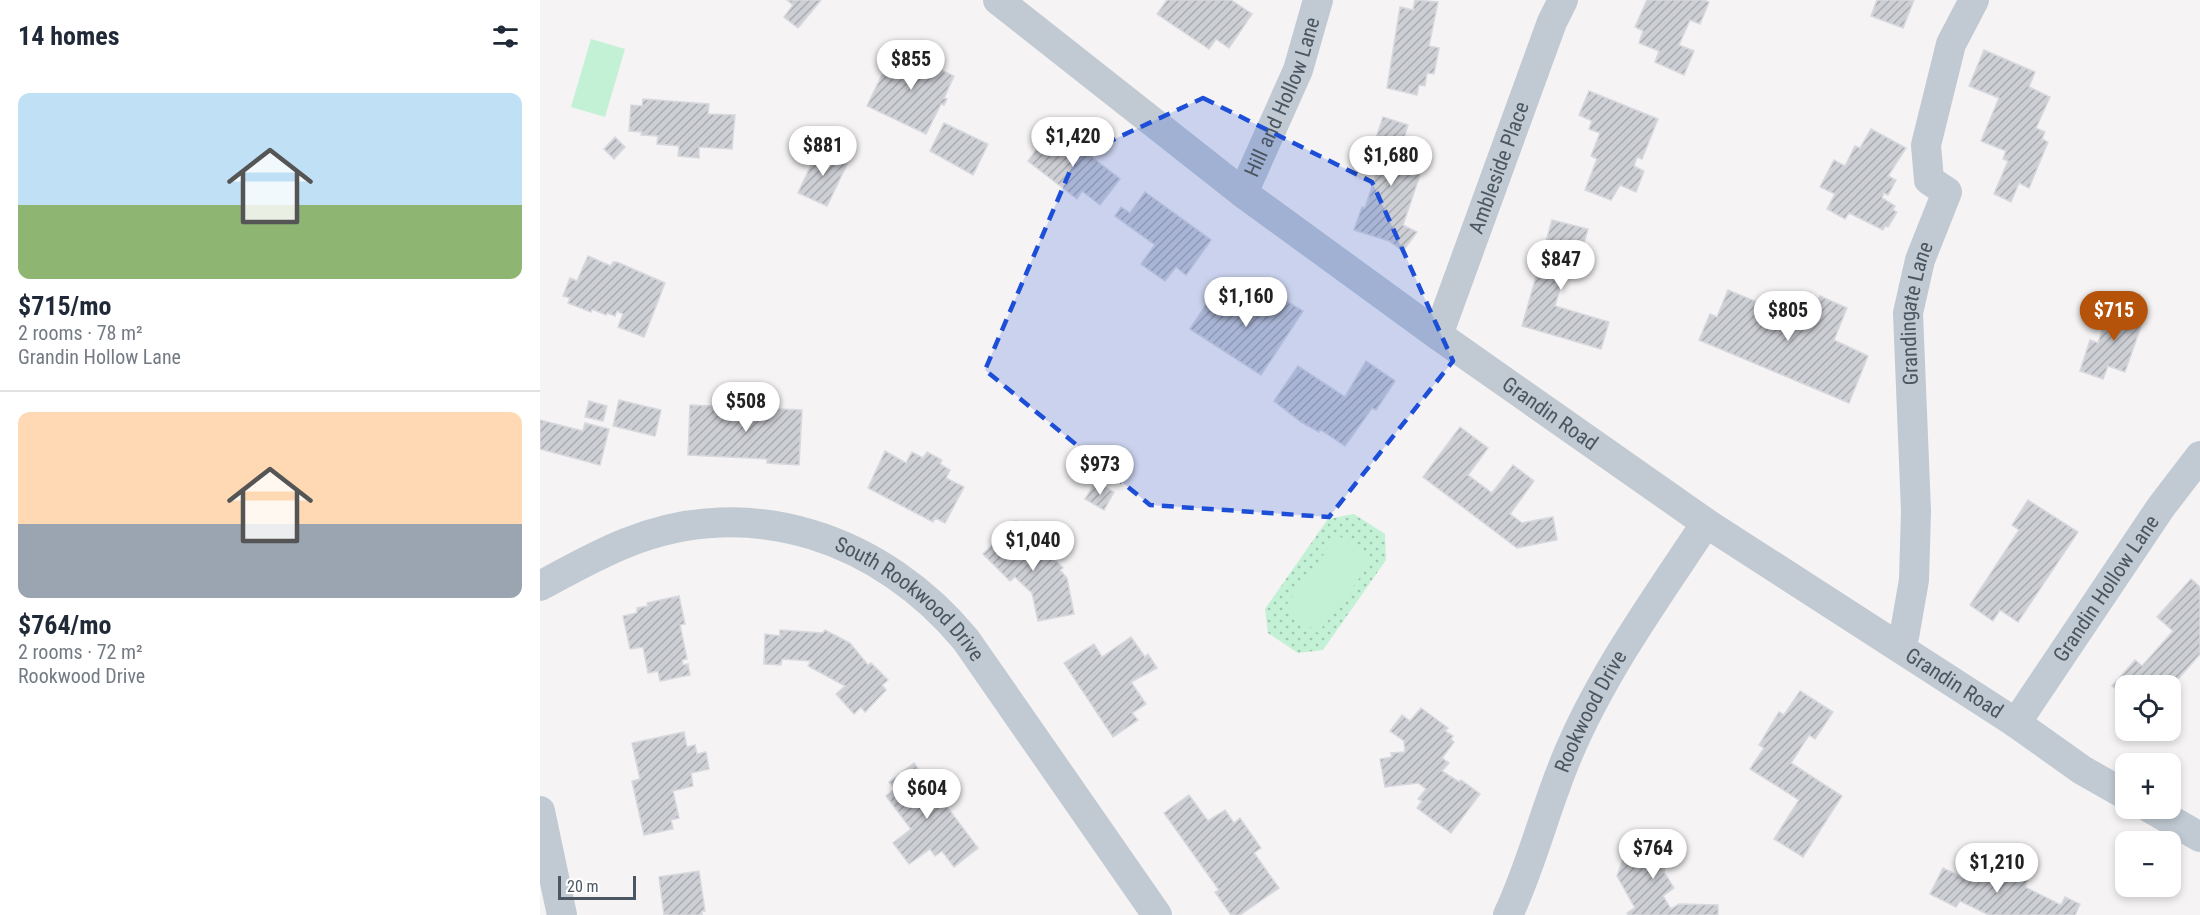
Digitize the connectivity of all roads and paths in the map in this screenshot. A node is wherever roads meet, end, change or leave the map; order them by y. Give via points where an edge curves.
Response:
1 (998, 0) edge
2 (1318, 0) edge
3 (1563, 0) edge
4 (1974, 0) edge
5 (1243, 194) junction
6 (1438, 335) junction
7 (2200, 456) edge
8 (1706, 523) junction
9 (540, 586) edge
10 (1897, 645) junction
11 (2016, 723) junction
12 (2115, 789) edge
13 (540, 811) edge
14 (2169, 819) edge
15 (2200, 837) edge
16 (562, 915) edge
17 (1157, 915) edge
18 (1508, 915) edge

1 - 5 street, Grandin Road
2 - 5 street, Hill and Hollow Lane via 1298,70
3 - 6 street, Ambleside Place
4 - 10 street, Grandingate Lane via 1951,44 1926,145 1929,180 1947,192 1920,260 1908,313 1916,511 1914,580 1904,637
5 - 6 street, Grandin Road
6 - 8 street, Grandin Road
7 - 11 street, Grandin Hollow Lane via 2161,507
8 - 10 street, Grandin Road
8 - 18 street, Rookwood Drive via 1605,680 1572,744
9 - 17 street, South Rookwood Drive via 627,542 708,524 750,523 795,529 876,560 928,599 966,640
10 - 11 street, Grandin Road
11 - 12 street, Grandin Road
13 - 16 street
14 - 15 street

